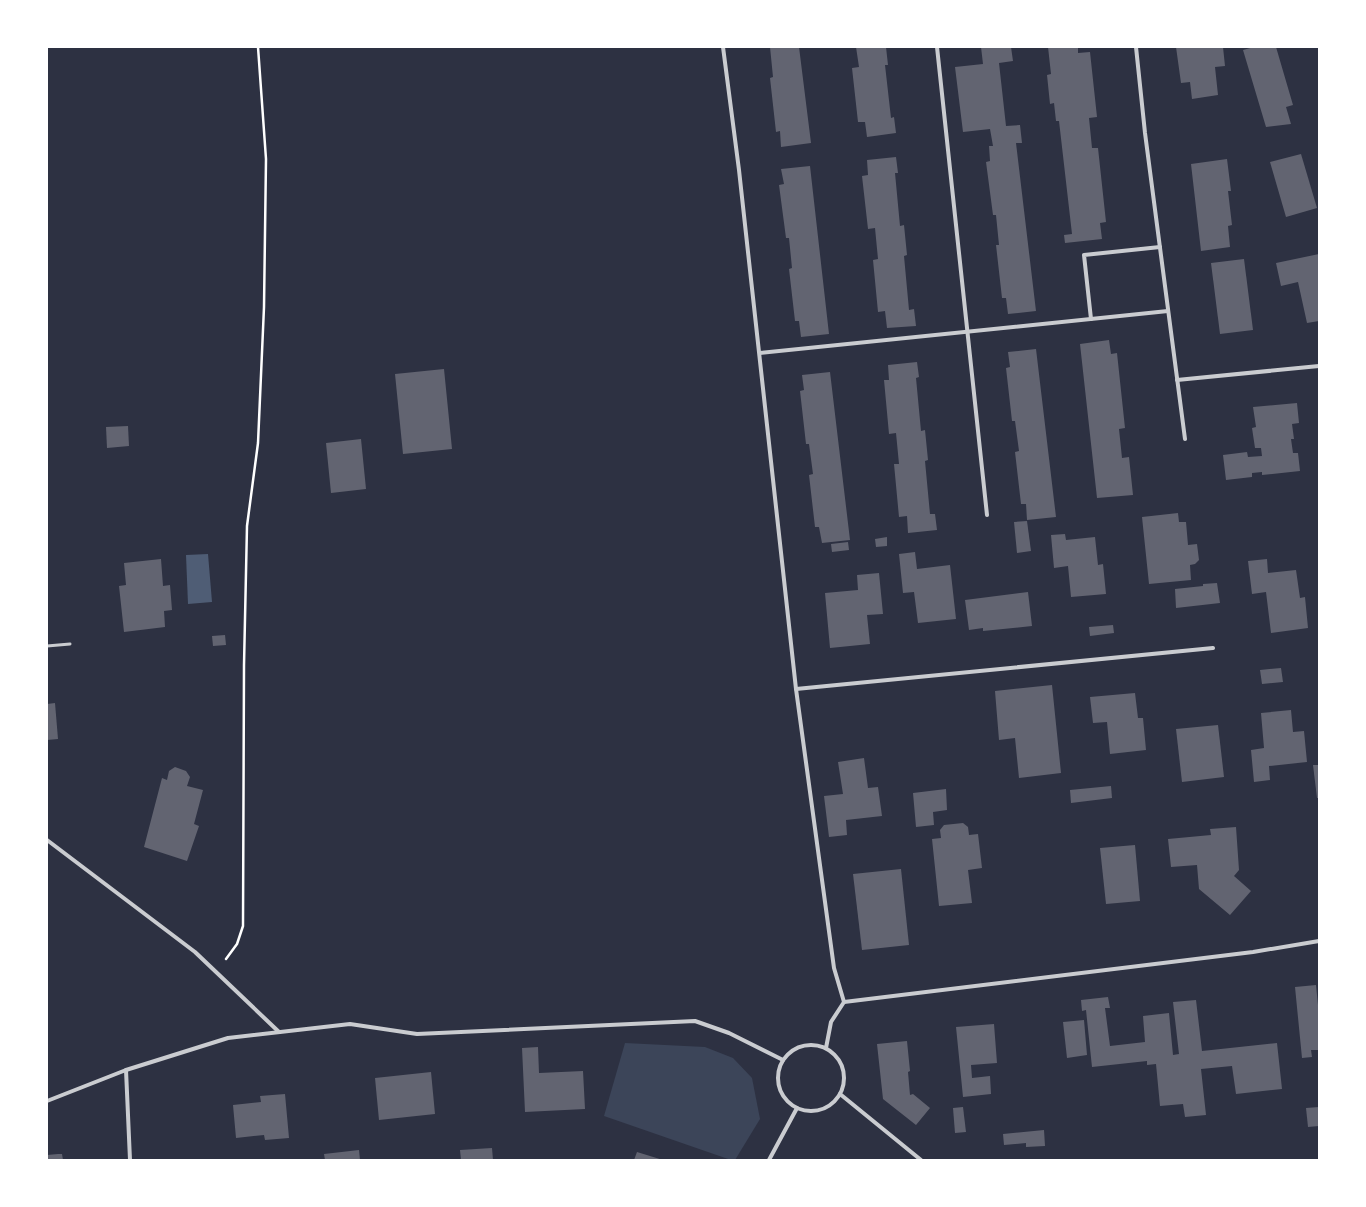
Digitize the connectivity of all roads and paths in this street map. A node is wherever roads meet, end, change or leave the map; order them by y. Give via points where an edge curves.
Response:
1 (258, 47) edge
2 (723, 47) edge
3 (937, 47) edge
4 (1136, 47) edge
5 (1160, 247) junction
6 (1168, 311) junction
7 (1091, 319) junction
8 (968, 332) junction
9 (760, 353) junction
10 (1319, 366) edge
11 (1177, 380) junction
12 (1185, 439) dead end
13 (987, 515) dead end
14 (70, 644) dead end
15 (47, 646) edge
16 (1213, 648) dead end
17 (796, 689) junction
18 (47, 840) edge
19 (1319, 940) edge
20 (216, 973) junction
21 (844, 1002) junction
22 (279, 1032) junction
23 (826, 1048) junction
24 (783, 1060) junction
25 (126, 1070) junction
26 (840, 1094) junction
27 (47, 1101) edge
28 (797, 1108) junction
29 (130, 1160) edge
30 (769, 1160) edge
31 (921, 1160) edge

1 - 20 path via 266,159 264,307 258,443 247,526 243,926 237,944
2 - 9 street
3 - 8 street
4 - 5 street
5 - 6 street
5 - 7 street via 1084,255
6 - 7 street
6 - 11 street
7 - 8 street
8 - 9 street
8 - 13 street
9 - 17 street
10 - 11 street
11 - 12 street
14 - 15 lane
16 - 17 street
17 - 21 street via 834,968
18 - 20 street via 195,952
19 - 21 street via 1253,952
20 - 22 street
21 - 23 street via 831,1022
22 - 24 street via 350,1024 417,1034 695,1021 728,1033
22 - 25 street via 228,1038
23 - 24 street via 807,1045 789,1053
23 - 26 street via 841,1063 844,1083
24 - 28 street via 778,1070 781,1093
25 - 27 street
25 - 29 street
26 - 28 street via 835,1102 817,1111
26 - 31 street
28 - 30 street

